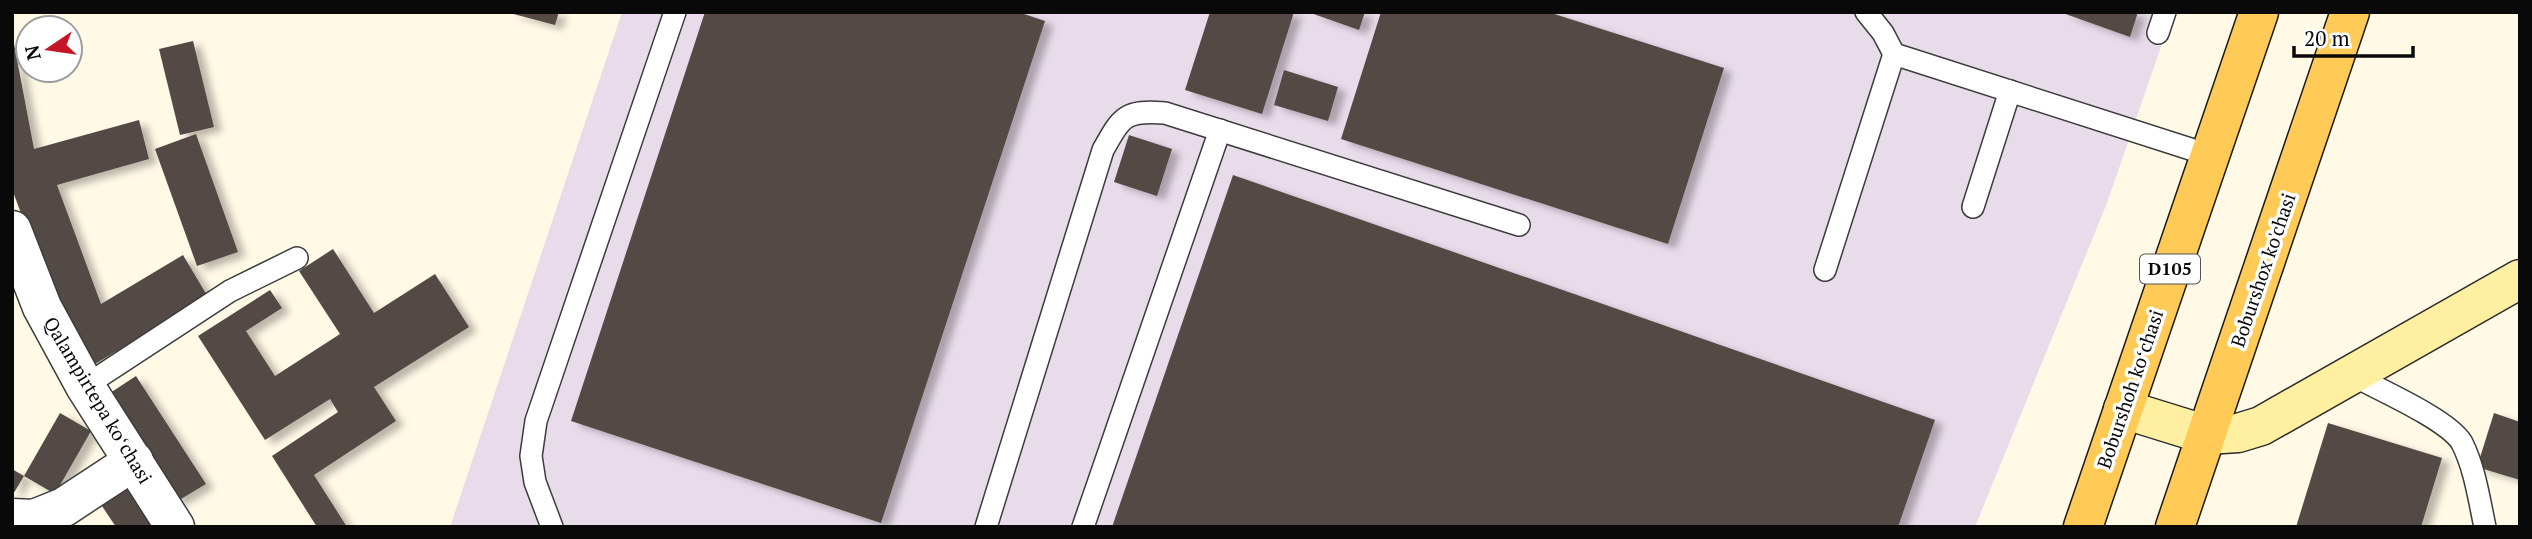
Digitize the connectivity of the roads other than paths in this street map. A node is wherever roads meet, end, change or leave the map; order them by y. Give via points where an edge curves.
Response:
1 (675, 12) edge
2 (1866, 12) edge
3 (2165, 12) edge
4 (2259, 12) edge
5 (2350, 12) edge
6 (2158, 33) dead end
7 (1894, 54) junction
8 (2010, 91) junction
9 (1220, 130) junction
10 (2209, 155) junction
11 (1973, 207) dead end
12 (1519, 225) dead end
13 (12, 230) edge
14 (297, 258) dead end
15 (1825, 270) dead end
16 (2520, 279) edge
17 (2353, 375) junction
18 (85, 386) junction
19 (2123, 409) junction
20 (2207, 435) junction
21 (134, 461) junction
22 (12, 518) edge
23 (175, 527) edge
24 (552, 527) edge
25 (986, 527) edge
26 (1083, 527) edge
27 (2083, 527) edge
28 (2175, 527) edge
29 (2485, 527) edge

1 - 24 lane via 536,421 531,456 535,482
2 - 7 lane
3 - 6 lane
4 - 10 main road, Boburshoh koʻchasi / D105
5 - 20 main road, Boburshox ko'chasi
7 - 8 lane
7 - 15 lane
8 - 10 lane
8 - 11 lane
9 - 12 lane
9 - 25 lane via 1165,113 1140,111 1119,121 1103,150
9 - 26 lane
10 - 19 main road, Boburshoh koʻchasi / D105
13 - 18 street, Qalampirtepa koʻchasi via 42,307
14 - 18 lane via 230,291
16 - 17 main road
17 - 20 main road via 2261,426
17 - 29 lane via 2449,428 2461,442 2470,465
18 - 21 street, Qalampirtepa koʻchasi
19 - 20 main road
19 - 27 main road, Boburshoh koʻchasi / D105
20 - 28 main road, Boburshox ko'chasi
21 - 22 street via 64,507 34,519
21 - 23 street, Qalampirtepa koʻchasi

